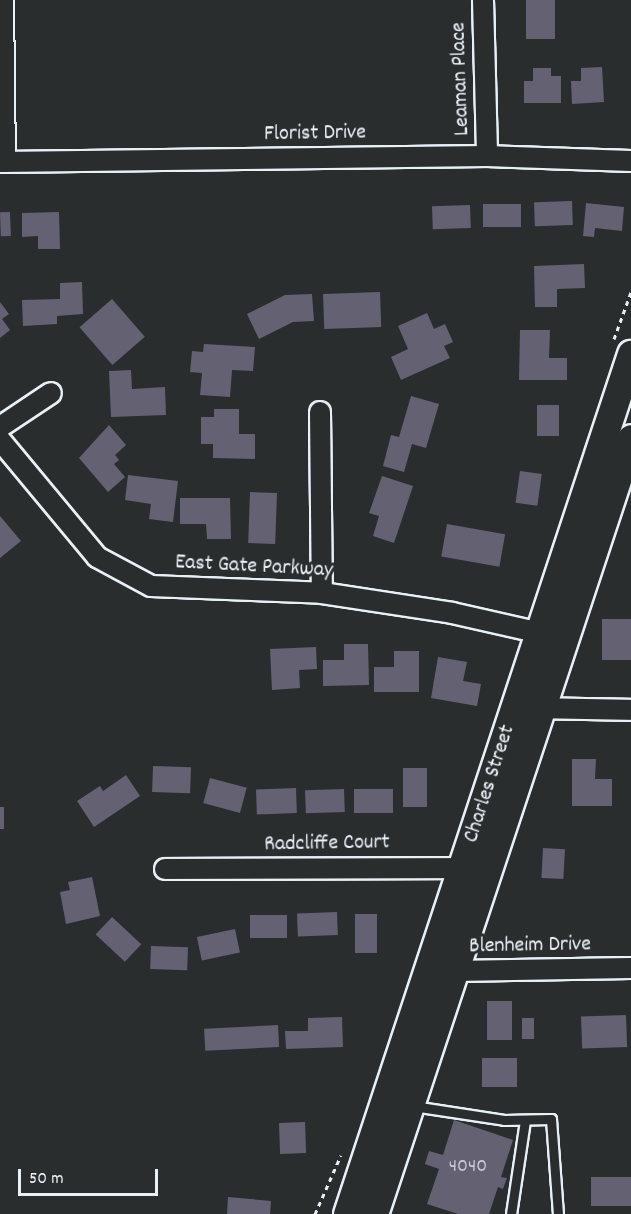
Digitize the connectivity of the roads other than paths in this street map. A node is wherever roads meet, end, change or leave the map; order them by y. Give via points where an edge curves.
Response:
1 (3, 0) edge
2 (483, 0) edge
3 (487, 156) junction
4 (631, 161) edge
5 (2, 162) edge
6 (631, 354) edge
7 (51, 393) dead end
8 (320, 412) dead end
9 (0, 428) edge
10 (0, 440) edge
11 (601, 442) junction
12 (630, 444) edge
13 (322, 592) junction
14 (552, 635) junction
15 (529, 708) junction
16 (631, 710) edge
17 (463, 867) junction
18 (165, 869) dead end
19 (489, 872) junction
20 (442, 968) junction
21 (631, 969) edge
22 (398, 1102) junction
23 (525, 1120) junction
24 (331, 1214) edge
25 (347, 1214) edge
26 (374, 1214) edge
27 (511, 1214) edge
28 (558, 1214) edge

1 - 5 street
2 - 3 street, Leaman Place
3 - 4 street, Florist Drive
3 - 5 street, Florist Drive
6 - 11 main road, Charles Street
7 - 9 street
8 - 13 street
10 - 13 street, East Gate Parkway via 97,557 151,586
11 - 12 street
11 - 14 main road, Charles Street
12 - 14 main road, Charles Street
13 - 14 street, East Gate Parkway via 452,613
14 - 15 main road, Charles Street
15 - 16 street
15 - 17 main road, Charles Street
15 - 19 main road, Charles Street
17 - 18 street, Radcliffe Court
17 - 19 street, Radcliffe Court
17 - 20 main road, Charles Street
19 - 20 main road, Charles Street
20 - 21 street, Blenheim Drive
20 - 22 main road, Charles Street
22 - 23 lane
22 - 24 main road
22 - 25 main road, Charles Street
22 - 26 main road, Charles Street
23 - 27 lane
23 - 28 lane via 551,1119

